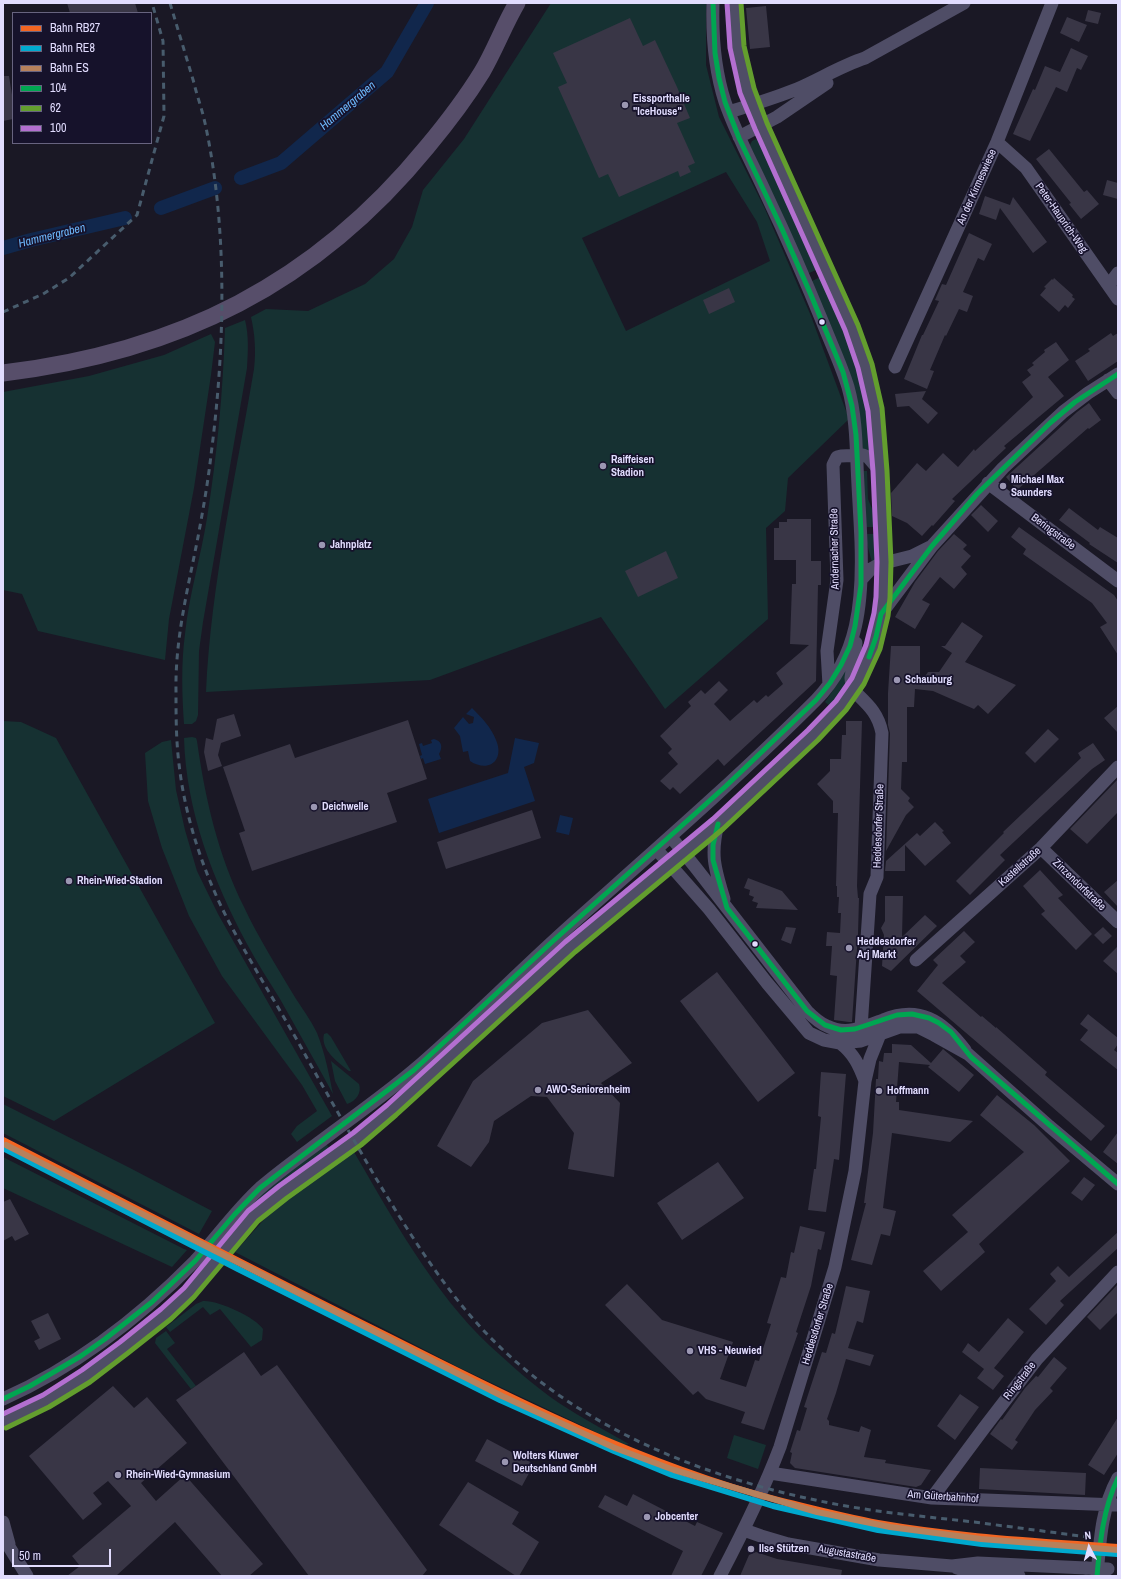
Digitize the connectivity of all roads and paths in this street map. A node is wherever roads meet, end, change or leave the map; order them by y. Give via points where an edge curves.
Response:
1 (517, 3) edge
2 (528, 3) edge
3 (713, 3) edge
4 (734, 3) edge
5 (964, 3) edge
6 (1052, 3) edge
7 (493, 52) junction
8 (865, 58) junction
9 (752, 104) junction
10 (729, 112) junction
11 (761, 126) junction
12 (739, 137) junction
13 (997, 142) junction
14 (1118, 273) edge
15 (1109, 285) junction
16 (1118, 299) edge
17 (895, 367) dead end
18 (3, 373) edge
19 (1113, 377) edge
20 (1118, 393) edge
21 (857, 455) junction
22 (880, 471) junction
23 (988, 483) junction
24 (932, 546) junction
25 (884, 562) junction
26 (862, 580) junction
27 (1118, 581) edge
28 (881, 614) junction
29 (854, 634) junction
30 (829, 685) junction
31 (852, 689) junction
32 (1118, 767) edge
33 (718, 824) junction
34 (671, 837) junction
35 (1041, 848) junction
36 (657, 850) junction
37 (684, 852) junction
38 (670, 864) junction
39 (728, 908) junction
40 (1118, 922) edge
41 (916, 960) dead end
42 (857, 1033) junction
43 (880, 1034) junction
44 (840, 1043) junction
45 (968, 1054) junction
46 (870, 1059) junction
47 (865, 1081) junction
48 (1118, 1184) edge
49 (1118, 1272) edge
50 (3, 1399) edge
51 (8, 1420) edge
52 (3, 1433) edge
53 (770, 1473) junction
54 (1118, 1478) edge
55 (932, 1498) junction
56 (1112, 1504) edge
57 (3, 1522) edge
58 (744, 1530) junction
59 (3, 1537) edge
60 (11, 1549) junction
61 (952, 1566) junction
62 (1108, 1572) edge
63 (27, 1576) edge
64 (720, 1576) edge
65 (1019, 1576) edge

1 - 7 main road
2 - 7 main road via 515,26
3 - 10 street via 715,54
4 - 9 street via 740,61
5 - 8 street
6 - 13 street, An der Kirmeswiese
7 - 18 main road via 452,116 394,185 354,224 274,284 242,303 205,320 139,345 78,361
8 - 9 street via 847,64 795,90
8 - 11 street via 851,70
9 - 10 street
9 - 11 street
10 - 12 street
11 - 12 street
11 - 22 street via 845,313 860,353 875,410
12 - 21 street via 845,376 854,410
13 - 15 street, Peter-Hauprich-Weg via 1026,168
13 - 17 street, An der Kirmeswiese
14 - 15 street
15 - 16 street, Peter-Hauprich-Weg
19 - 20 street
19 - 23 street via 1050,422
21 - 22 street via 868,457
21 - 26 street
21 - 30 street, Andernacher Straße via 841,456 833,465 837,580 827,651
22 - 25 street
23 - 24 street
23 - 27 street, Beringstraße
24 - 25 street via 912,556
24 - 28 street
25 - 26 street via 871,569
25 - 28 street
26 - 29 street
28 - 31 street via 873,647
29 - 30 street via 843,662
29 - 31 street via 856,646 851,678
30 - 34 street via 804,713
31 - 33 street via 814,735
31 - 42 street, Heddesdorfer Straße via 878,716 882,733 877,877 870,894
32 - 35 street, Kastellstraße
33 - 37 street
33 - 39 street via 713,860
34 - 36 street
34 - 37 street
35 - 40 street, Zinzendorfstraße
35 - 41 street, Kastellstraße
36 - 38 street
36 - 50 street via 573,923 416,1068 258,1189 194,1261 141,1310 75,1359
37 - 38 street
37 - 39 street
38 - 44 street via 809,1033 824,1040
38 - 51 street via 570,947 392,1110 253,1216 194,1287 166,1314 86,1376
39 - 42 street via 807,1011 828,1027
42 - 43 street
42 - 44 street
42 - 45 street via 898,1015 920,1015 954,1035
42 - 46 street
43 - 45 street via 900,1027 918,1027
43 - 46 street, Heddesdorfer Straße
44 - 47 street via 850,1051
45 - 48 street
46 - 47 street, Heddesdorfer Straße
47 - 53 street, Heddesdorfer Straße via 855,1171 835,1267
49 - 55 street, Ringstraße via 1037,1359
51 - 52 street
53 - 55 street, Am Güterbahnhof
53 - 58 street, Heddesdorfer Straße
54 - 56 street
55 - 56 street, Am Güterbahnhof
56 - 62 street via 1102,1522
57 - 60 street
58 - 61 street, Augustastraße via 774,1540 854,1556
58 - 64 street, Heddesdorfer Straße
59 - 60 street
60 - 63 street
61 - 62 street, Augustastraße, bridge via 978,1563 1086,1568
61 - 65 street, Augustastraße via 971,1572

